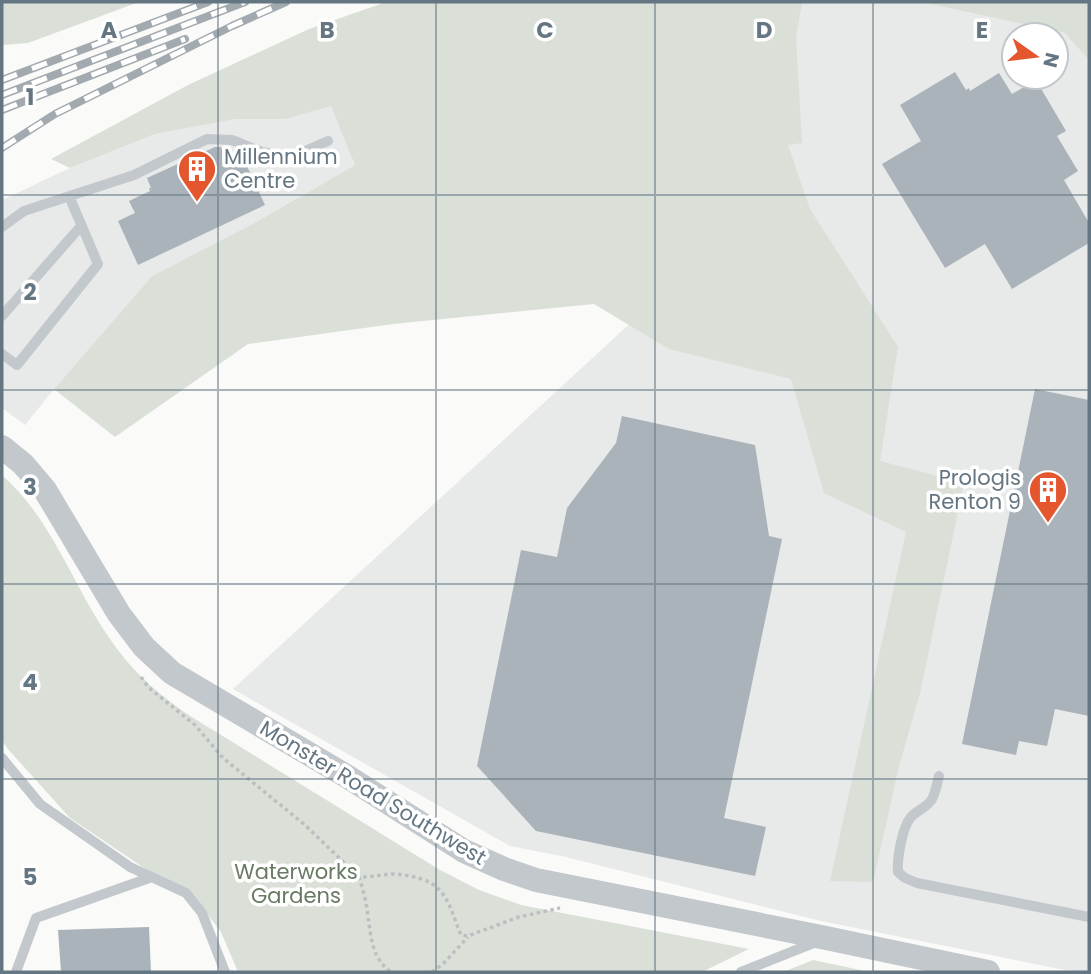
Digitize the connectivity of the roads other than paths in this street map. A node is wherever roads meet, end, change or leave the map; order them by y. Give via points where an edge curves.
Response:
1 (328, 141) dead end
2 (69, 196) junction
3 (81, 226) junction
4 (2, 227) edge
5 (2, 316) edge
6 (2, 354) edge
7 (2, 447) edge
8 (2, 758) edge
9 (939, 776) dead end
10 (152, 877) junction
11 (1089, 917) edge
12 (826, 937) junction
13 (16, 972) edge
14 (225, 972) edge
15 (741, 972) edge
16 (988, 972) edge

1 - 2 lane via 298,154 277,155 232,140 207,139 134,175
2 - 3 lane
2 - 4 lane via 24,211
3 - 5 lane
3 - 6 lane via 97,264 17,365
7 - 12 street, Monster Road Southwest via 45,490 119,614 172,673 464,851 537,880
8 - 10 lane via 40,804 130,867
9 - 11 lane via 932,799 907,822 898,872 917,883
10 - 13 lane via 36,918
10 - 14 lane via 186,893 202,913
12 - 15 lane
12 - 16 street, Monster Road Southwest

